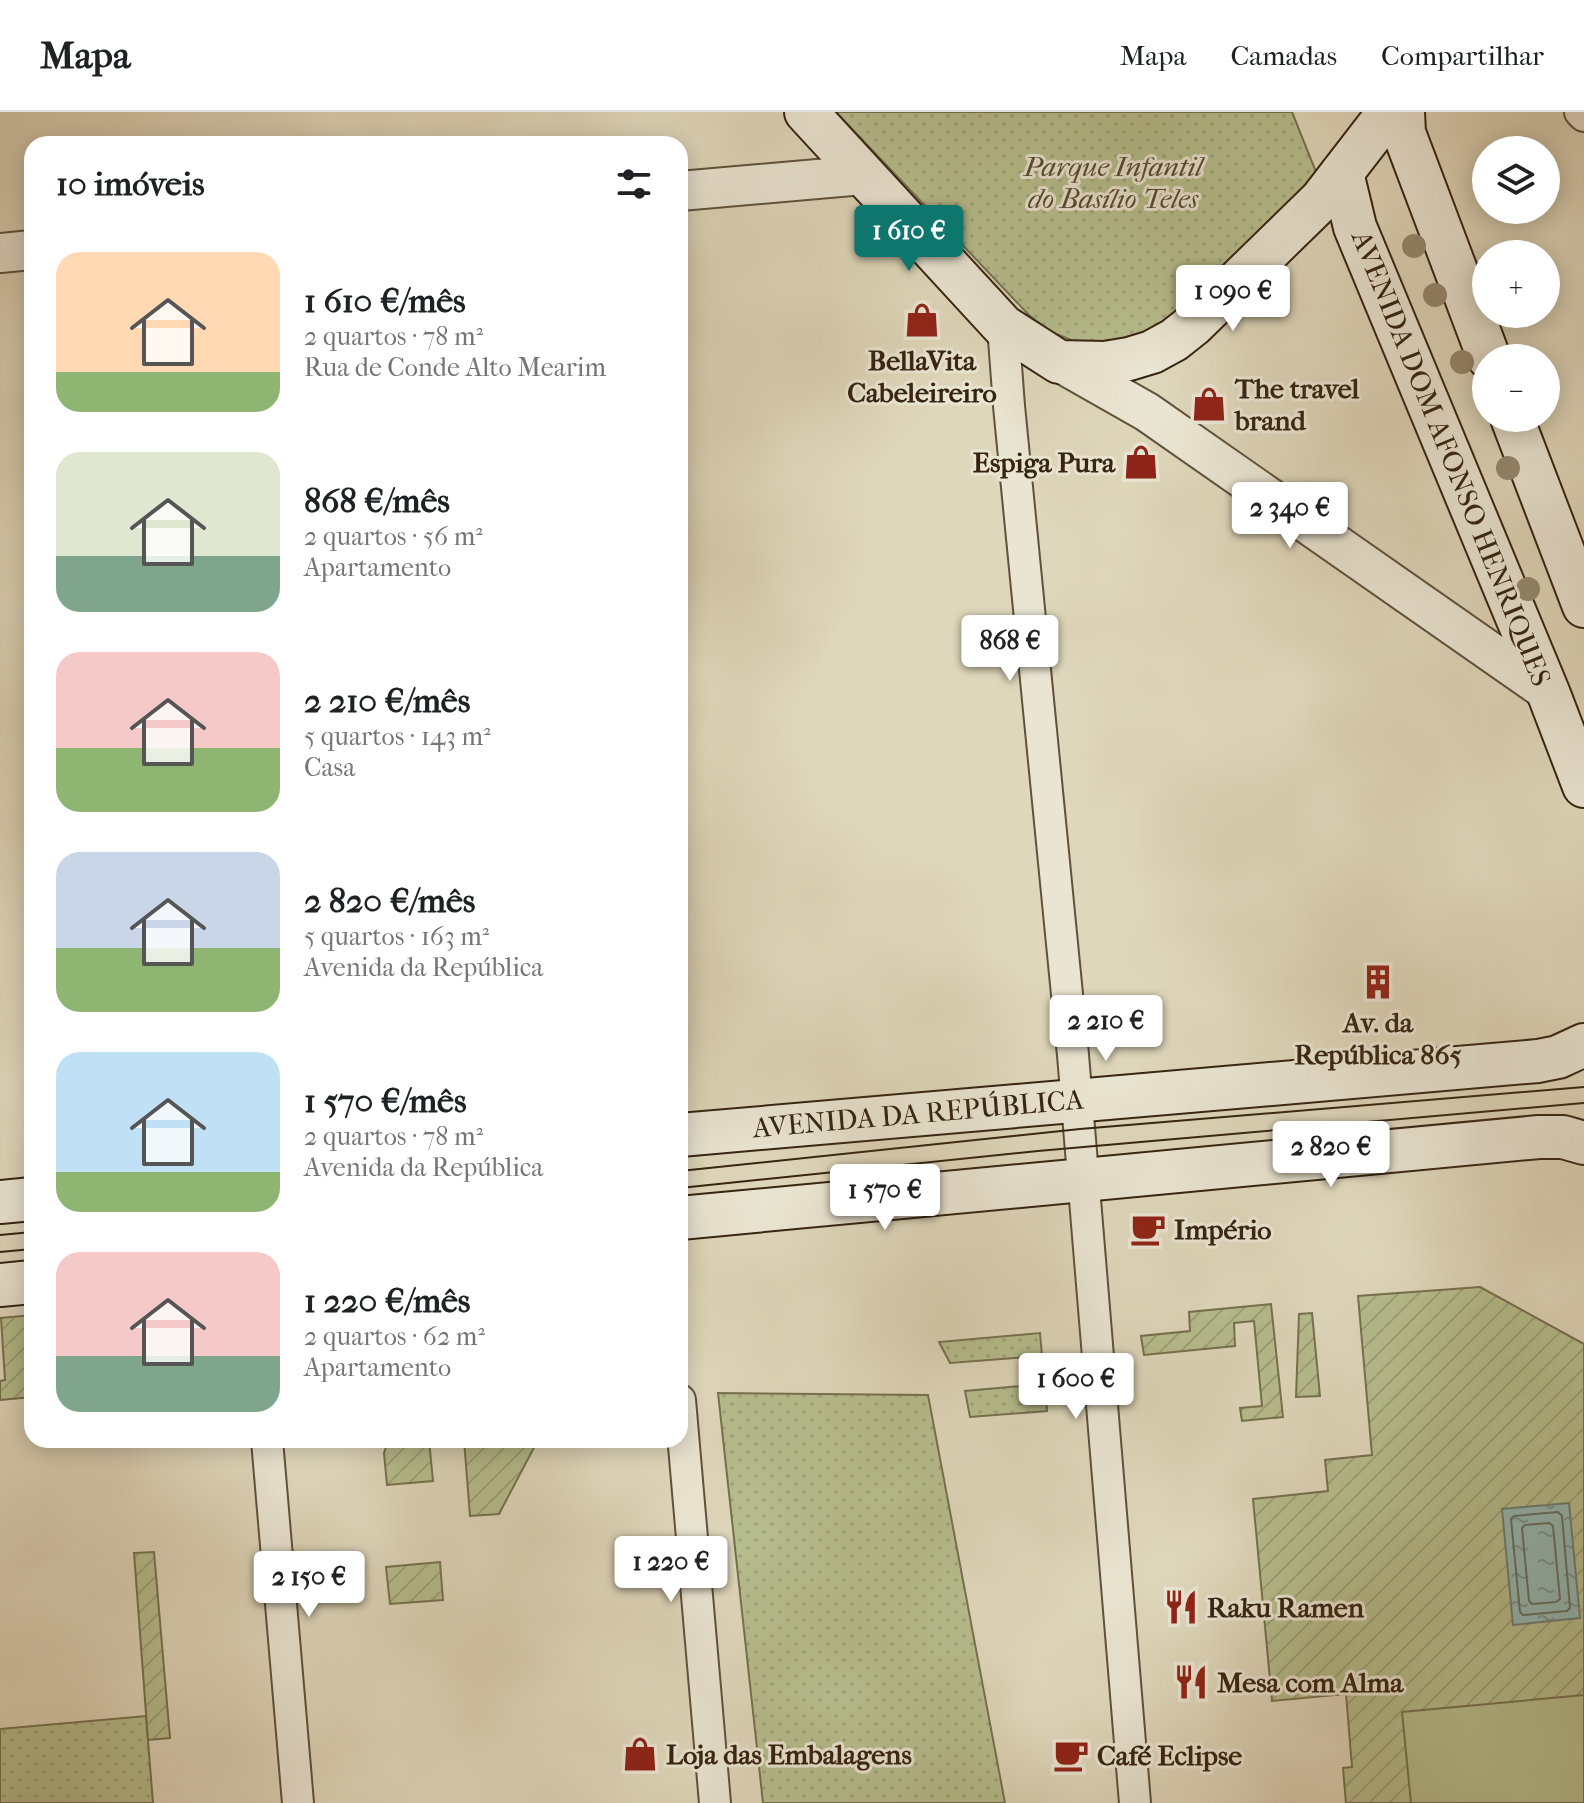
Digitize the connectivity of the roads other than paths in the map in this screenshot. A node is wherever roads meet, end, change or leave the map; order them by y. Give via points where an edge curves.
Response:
1 (806, 112) edge
2 (1389, 112) edge
3 (1403, 112) edge
4 (1580, 112) edge
5 (1584, 116) edge
6 (1342, 173) junction
7 (863, 175) junction
8 (688, 190) edge
9 (24, 251) edge
10 (0, 253) edge
11 (1003, 326) junction
12 (1484, 344) edge
13 (1059, 362) junction
14 (1517, 432) edge
15 (1584, 606) edge
16 (1548, 692) junction
17 (1584, 786) edge
18 (1584, 1045) edge
19 (1077, 1099) junction
20 (688, 1134) edge
21 (1584, 1143) edge
22 (1083, 1180) junction
23 (24, 1200) edge
24 (0, 1202) edge
25 (688, 1217) edge
26 (24, 1283) edge
27 (0, 1285) edge
28 (268, 1448) edge
29 (684, 1448) edge
30 (298, 1803) edge
31 (715, 1803) edge
32 (1135, 1803) edge

1 - 7 main road
2 - 6 main road
3 - 12 main road via 1404,133
4 - 5 street
6 - 13 main road via 1321,200 1174,340 1129,359
6 - 16 main road, AVENIDA DOM AFONSO HENRIQUES via 1355,227
7 - 8 street
7 - 11 main road
9 - 10 street
11 - 13 main road
11 - 19 street
13 - 16 street via 1147,412
14 - 15 main road
16 - 17 main road, AVENIDA DOM AFONSO HENRIQUES
18 - 19 main road, AVENIDA DA REPÚBLICA via 1538,1061
19 - 20 main road, AVENIDA DA REPÚBLICA
19 - 22 street
21 - 22 main road via 1539,1137
22 - 25 main road
22 - 32 street
23 - 24 main road
26 - 27 main road
28 - 30 street
29 - 31 street

